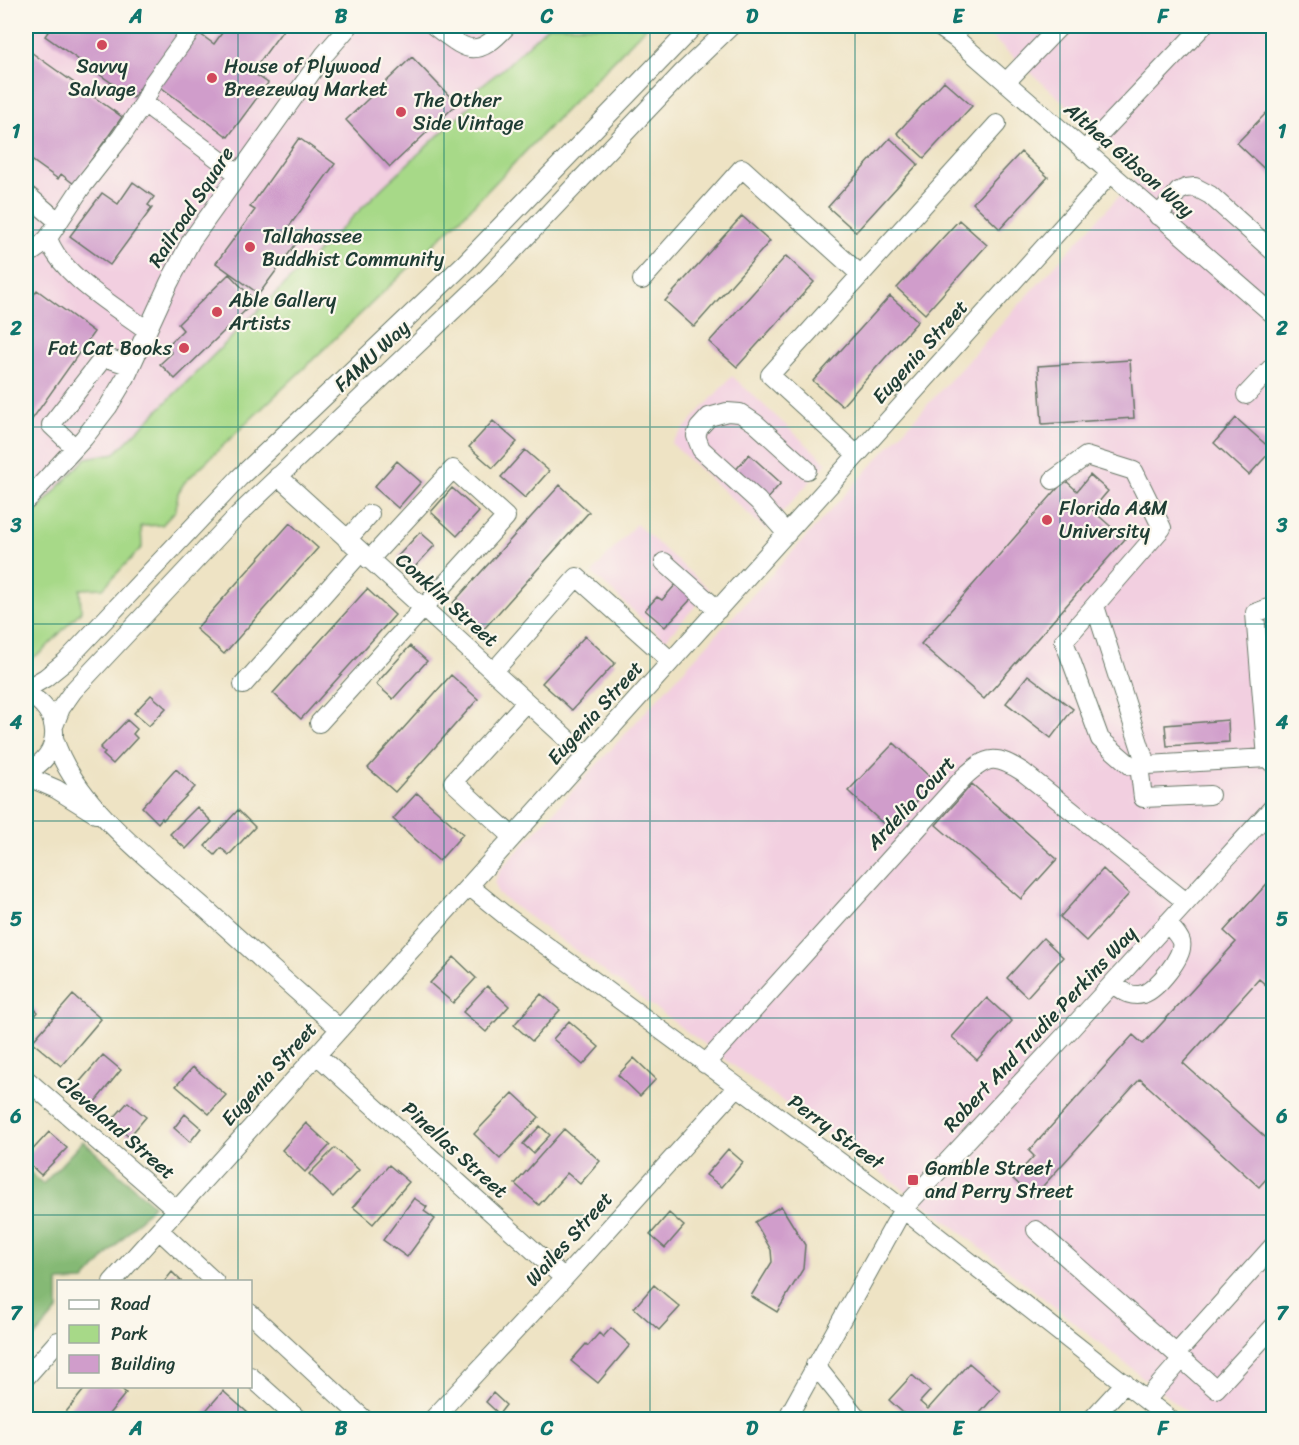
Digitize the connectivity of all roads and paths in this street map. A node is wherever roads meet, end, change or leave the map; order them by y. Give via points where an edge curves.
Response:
1 (194, 26) edge
2 (434, 26) edge
3 (507, 26) edge
4 (694, 26) edge
5 (938, 26) edge
6 (1060, 26) edge
7 (1203, 26) edge
8 (344, 27) edge
9 (729, 29) edge
10 (950, 32) edge
11 (1006, 82) junction
12 (144, 104) junction
13 (997, 124) dead end
14 (1083, 151) junction
15 (238, 174) junction
16 (1110, 174) junction
17 (26, 194) edge
18 (1158, 216) junction
19 (59, 222) junction
20 (48, 238) junction
21 (1274, 252) edge
22 (26, 256) edge
23 (861, 275) junction
24 (642, 279) dead end
25 (1274, 315) edge
26 (147, 330) junction
27 (1274, 365) edge
28 (131, 366) junction
29 (1246, 395) dead end
30 (75, 448) junction
31 (857, 455) junction
32 (807, 470) dead end
33 (278, 476) junction
34 (1053, 480) dead end
35 (26, 501) edge
36 (370, 514) dead end
37 (787, 534) junction
38 (347, 540) junction
39 (365, 556) junction
40 (664, 562) dead end
41 (1095, 606) junction
42 (1274, 606) edge
43 (423, 608) junction
44 (718, 610) junction
45 (671, 661) junction
46 (1274, 667) edge
47 (493, 672) junction
48 (1261, 681) junction
49 (243, 685) dead end
50 (26, 689) edge
51 (26, 694) edge
52 (526, 702) junction
53 (1269, 717) edge
54 (319, 723) dead end
55 (54, 732) junction
56 (586, 756) junction
57 (1270, 761) edge
58 (1142, 765) junction
59 (26, 771) edge
60 (26, 776) edge
61 (1210, 795) dead end
62 (1274, 806) edge
63 (110, 823) junction
64 (513, 837) junction
65 (469, 886) junction
66 (1186, 902) junction
67 (1167, 923) junction
68 (1112, 984) junction
69 (340, 1029) junction
70 (317, 1055) junction
71 (705, 1064) junction
72 (26, 1078) edge
73 (736, 1087) junction
74 (903, 1209) junction
75 (177, 1210) junction
76 (159, 1230) junction
77 (1036, 1230) dead end
78 (1274, 1245) edge
79 (564, 1278) junction
80 (113, 1280) edge
81 (214, 1280) edge
82 (252, 1321) edge
83 (1274, 1326) edge
84 (57, 1342) edge
85 (1179, 1357) junction
86 (815, 1365) junction
87 (26, 1377) edge
88 (252, 1378) edge
89 (1125, 1383) junction
90 (1146, 1400) junction
91 (299, 1419) edge
92 (365, 1419) edge
93 (432, 1419) edge
94 (786, 1419) edge
95 (859, 1419) edge
96 (1091, 1419) edge
97 (1171, 1419) edge

1 - 12 street via 153,83
2 - 3 street via 473,49 492,40
4 - 50 street, FAMU Way via 473,254 239,478 66,661
5 - 10 street, Althea Gibson Way
6 - 11 street
7 - 14 street
8 - 15 street, Railroad Square
9 - 33 street, FAMU Way via 488,277
10 - 11 street, Althea Gibson Way
11 - 14 street, Althea Gibson Way
12 - 15 street
12 - 19 street
13 - 23 street
14 - 16 street, Althea Gibson Way
15 - 26 street, Railroad Square via 183,255
16 - 18 street, Althea Gibson Way
16 - 31 street, Eugenia Street
17 - 19 street
18 - 21 street via 1179,191 1195,187 1210,195
18 - 25 street, Althea Gibson Way
19 - 20 street
20 - 22 street
20 - 26 street via 66,268
23 - 24 street via 742,168
23 - 31 street via 770,375
26 - 28 street, Railroad Square
27 - 29 street
28 - 30 street, Railroad Square via 108,407
28 - 30 street via 104,357 51,425
30 - 35 street, Railroad Square
31 - 37 street, Eugenia Street
32 - 37 street via 740,413 709,417 696,436 701,449 758,501
33 - 38 street, Conklin Street
33 - 55 street, FAMU Way via 73,691 61,708
34 - 41 street via 1086,456 1134,471 1162,528
36 - 38 street
37 - 44 street, Eugenia Street
38 - 39 street, Conklin Street
39 - 43 street, Conklin Street
39 - 43 street via 453,469 506,517
39 - 49 street
40 - 44 street
41 - 58 street
41 - 58 street via 1064,641 1100,739 1131,766
42 - 48 street via 1255,613
43 - 47 street, Conklin Street
43 - 54 street
44 - 45 street, Eugenia Street
45 - 47 street via 577,577
45 - 56 street, Eugenia Street
46 - 48 street
47 - 52 street, Conklin Street
48 - 53 street
51 - 55 street via 42,704
52 - 56 street, Conklin Street
52 - 64 street via 453,782
53 - 57 street
55 - 59 street, FAMU Way via 51,750 44,760
55 - 63 street via 59,755 70,774
56 - 64 street, Eugenia Street
57 - 58 street
58 - 61 street via 1143,798
60 - 63 street via 56,789
62 - 66 street, Robert And Trudie Perkins Way
63 - 69 street
64 - 65 street, Eugenia Street
65 - 69 street, Eugenia Street
65 - 71 street, Perry Street
66 - 67 street, Robert And Trudie Perkins Way
66 - 71 street, Ardelia Court via 1023,772 1007,762 988,759 964,777
67 - 68 street, Robert And Trudie Perkins Way
67 - 68 street via 1181,941 1182,949 1178,960 1152,989 1144,994 1128,994
68 - 74 street, Robert And Trudie Perkins Way
69 - 70 street, Eugenia Street
70 - 75 street, Eugenia Street
70 - 79 street, Pinellas Street
71 - 73 street, Perry Street
72 - 75 street, Cleveland Street
73 - 74 street, Perry Street
73 - 79 street, Wailes Street
74 - 86 street, Robert And Trudie Perkins Way
74 - 89 street, Perry Street
75 - 76 street, Eugenia Street
76 - 80 street, Eugenia Street
76 - 81 street
77 - 85 street
78 - 85 street
79 - 93 street, Wailes Street
82 - 92 street
83 - 85 street via 1216,1389
84 - 87 street
85 - 90 street
86 - 94 street, Robert And Trudie Perkins Way
86 - 95 street
88 - 91 street
89 - 90 street, Perry Street
89 - 96 street
90 - 97 street, Perry Street

